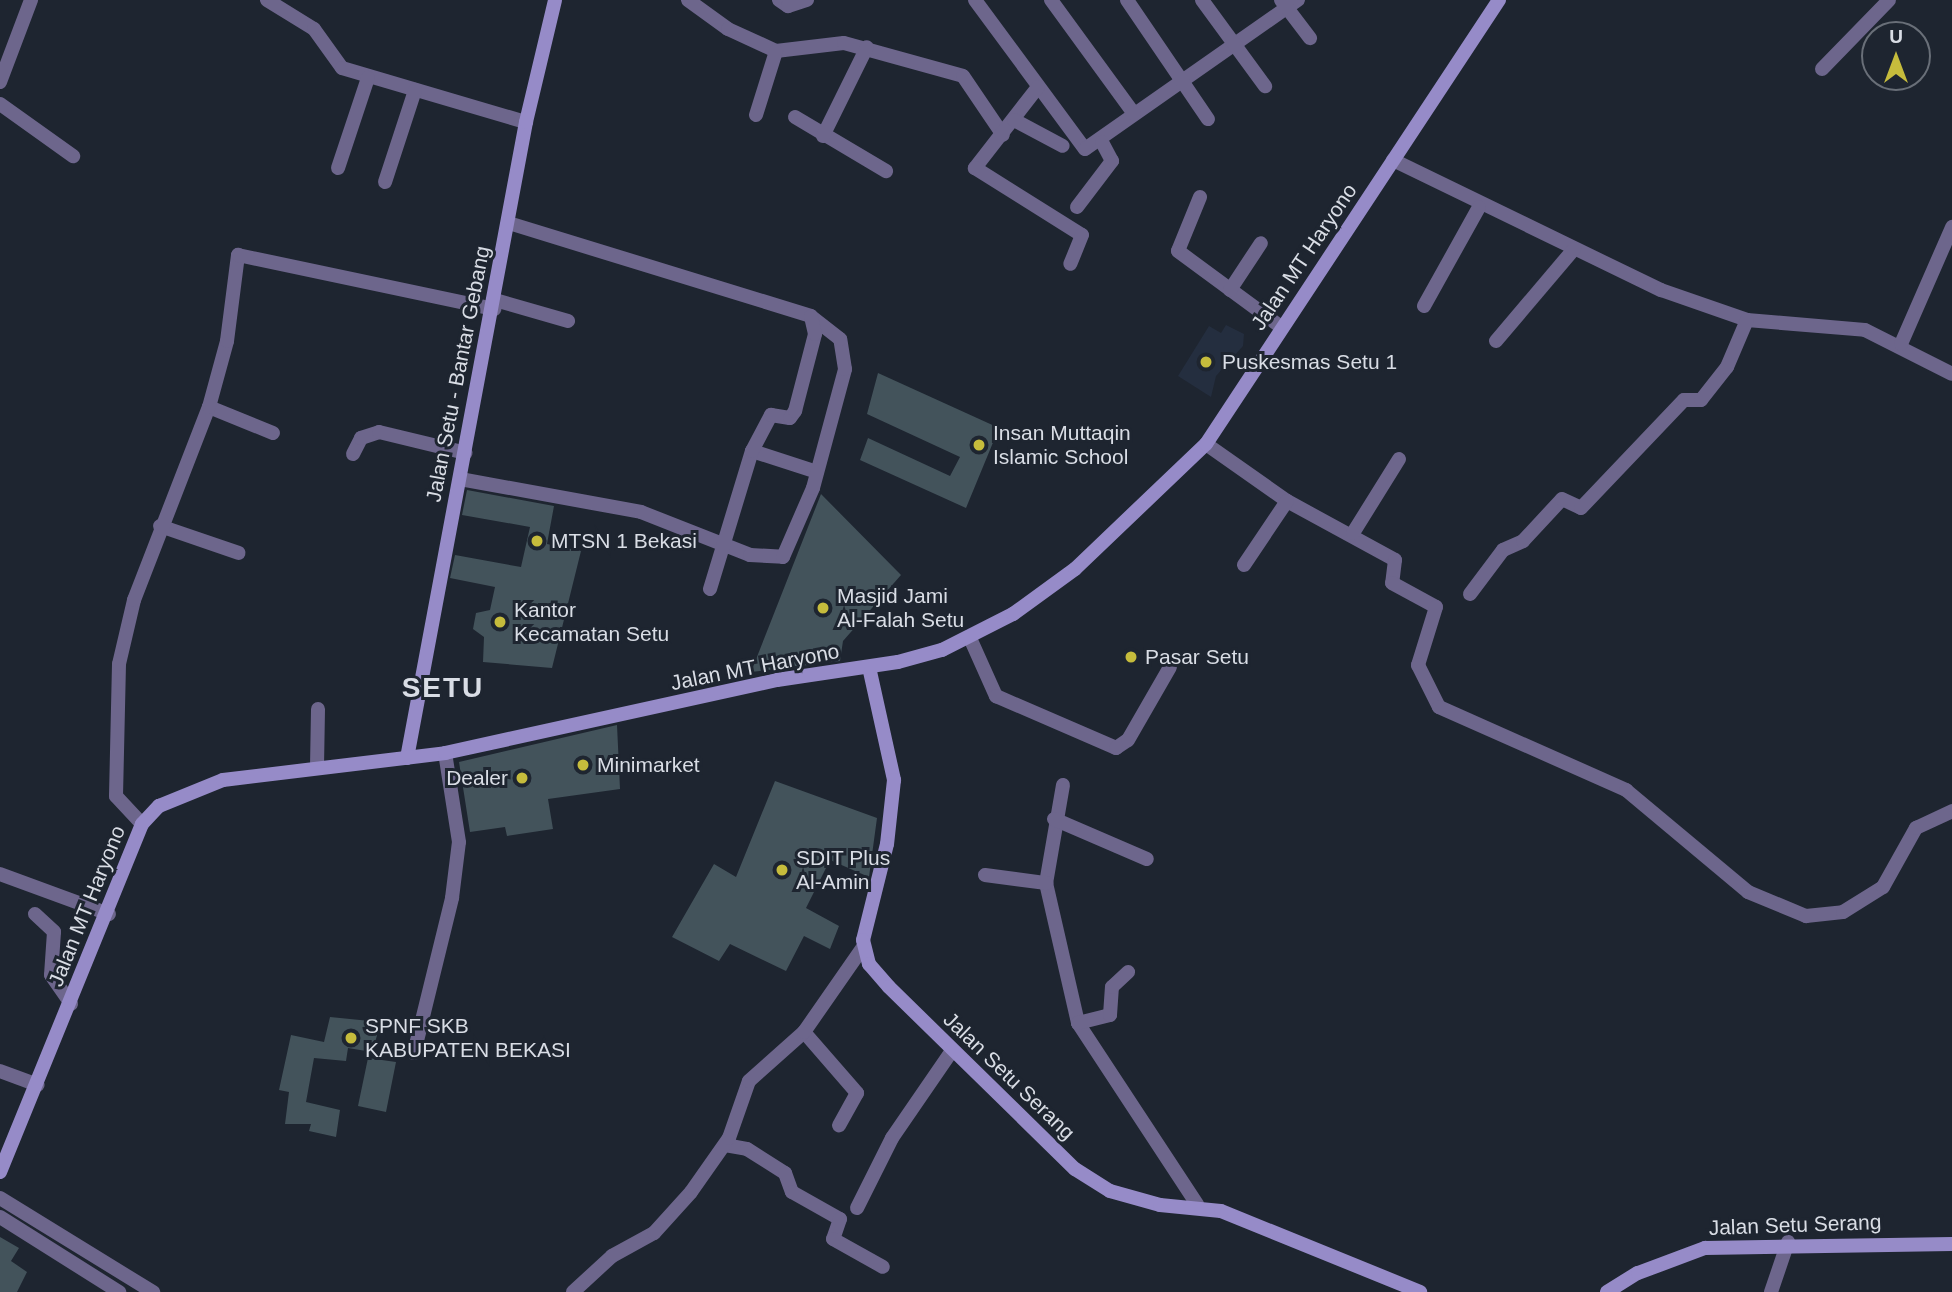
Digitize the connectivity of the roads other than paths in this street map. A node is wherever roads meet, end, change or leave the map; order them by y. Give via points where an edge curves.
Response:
1 (31, 0) edge
2 (267, 0) edge
3 (555, 0) edge
4 (688, 0) edge
5 (779, 0) edge
6 (807, 0) edge
7 (975, 0) edge
8 (1051, 0) edge
9 (1128, 0) edge
10 (1202, 0) edge
11 (1499, 0) edge
12 (1889, 0) edge
13 (1288, 2) edge
14 (1310, 38) dead end
15 (1233, 41) junction
16 (867, 47) junction
17 (776, 51) junction
18 (1822, 69) dead end
19 (368, 78) junction
20 (1181, 78) junction
21 (0, 80) edge
22 (1265, 86) dead end
23 (1038, 88) junction
24 (415, 90) junction
25 (0, 104) edge
26 (1135, 114) junction
27 (756, 115) dead end
28 (795, 117) dead end
29 (1208, 119) dead end
30 (1014, 120) junction
31 (526, 122) junction
32 (1003, 135) junction
33 (822, 136) junction
34 (1102, 142) junction
35 (1063, 146) dead end
36 (74, 156) dead end
37 (1393, 160) junction
38 (338, 168) dead end
39 (886, 172) dead end
40 (385, 182) dead end
41 (1200, 197) dead end
42 (1077, 207) dead end
43 (1479, 207) junction
44 (509, 223) junction
45 (1952, 227) edge
46 (1261, 243) dead end
47 (1574, 250) junction
48 (1069, 264) dead end
49 (1230, 290) junction
50 (494, 304) junction
51 (1424, 306) dead end
52 (811, 316) junction
53 (1747, 320) junction
54 (568, 321) dead end
55 (1281, 327) junction
56 (1496, 341) dead end
57 (1901, 344) junction
58 (1952, 374) edge
59 (209, 407) junction
60 (273, 433) dead end
61 (1206, 444) junction
62 (752, 451) junction
63 (466, 453) junction
64 (354, 454) dead end
65 (1399, 459) dead end
66 (817, 472) junction
67 (460, 479) junction
68 (1287, 501) junction
69 (160, 526) junction
70 (1353, 533) junction
71 (721, 540) junction
72 (239, 553) dead end
73 (1244, 565) dead end
74 (710, 589) dead end
75 (1470, 594) dead end
76 (970, 638) junction
77 (869, 667) junction
78 (1170, 667) dead end
79 (318, 709) dead end
80 (445, 753) junction
81 (407, 758) junction
82 (317, 767) junction
83 (1063, 785) dead end
84 (1952, 811) edge
85 (1054, 819) junction
86 (142, 824) junction
87 (1147, 859) dead end
88 (0, 874) edge
89 (985, 875) dead end
90 (1046, 883) junction
91 (35, 914) dead end
92 (109, 914) junction
93 (863, 947) junction
94 (1128, 972) dead end
95 (71, 1004) junction
96 (1078, 1023) junction
97 (804, 1032) junction
98 (951, 1052) junction
99 (414, 1053) dead end
100 (0, 1071) edge
101 (38, 1086) junction
102 (839, 1125) dead end
103 (724, 1145) junction
104 (0, 1172) edge
105 (0, 1198) edge
106 (1196, 1204) junction
107 (857, 1208) dead end
108 (0, 1217) edge
109 (1788, 1242) junction
110 (1952, 1244) edge
111 (883, 1267) dead end
112 (119, 1292) edge
113 (153, 1292) edge
114 (573, 1292) edge
115 (1420, 1292) edge
116 (1607, 1292) edge
117 (1771, 1292) edge

1 - 21 street
2 - 19 street via 314,29 334,63
3 - 31 main road, Jalan Setu - Bantar Gebang
4 - 17 street via 728,29
5 - 6 street via 788,6
7 - 23 street
8 - 26 street
9 - 20 street
10 - 15 street
11 - 37 main road, Jalan MT Haryono
12 - 18 street
13 - 14 street
13 - 15 street
15 - 20 street
15 - 22 street
16 - 17 street via 844,43
16 - 32 street via 972,81
16 - 33 street
17 - 27 street
19 - 24 street
19 - 38 street
20 - 26 street
20 - 29 street
23 - 30 street
23 - 34 street via 1080,146
24 - 31 street
24 - 40 street
25 - 36 street
26 - 34 street
28 - 33 street
30 - 32 street
30 - 35 street
31 - 44 main road, Jalan Setu - Bantar Gebang
32 - 48 street via 975,168 1082,235
33 - 39 street
34 - 42 street via 1112,161
37 - 43 street
37 - 55 main road, Jalan MT Haryono
41 - 49 street via 1176,247
43 - 47 street
43 - 51 street
44 - 50 main road, Jalan Setu - Bantar Gebang
44 - 52 street
45 - 57 street
46 - 49 street
47 - 53 street via 1661,290
47 - 56 street
49 - 55 street
50 - 54 street
50 - 59 street via 243,252 235,265 227,341
50 - 63 main road, Jalan Setu - Bantar Gebang
52 - 62 street via 815,334 795,411 790,418 771,415
52 - 66 street via 831,328 845,350 835,418
53 - 57 street via 1865,330
53 - 75 street via 1727,367 1701,400 1684,400 1581,509 1562,499 1523,541 1503,550
55 - 61 main road, Jalan MT Haryono
57 - 58 street
59 - 60 street
59 - 69 street
61 - 68 street
61 - 76 main road, Jalan MT Haryono via 1075,569
62 - 66 street
62 - 71 street
63 - 64 street via 379,432 360,439
63 - 67 main road, Jalan Setu - Bantar Gebang
65 - 70 street
66 - 71 street via 786,555 750,555
67 - 71 street via 640,512
67 - 81 main road, Jalan Setu - Bantar Gebang
68 - 70 street
68 - 73 street
69 - 72 street
69 - 86 street via 119,664 116,796
70 - 84 street via 1395,560 1394,585 1436,607 1418,665 1439,707 1626,790 1730,880 1768,902 1819,917 1843,912 1883,887 1916,828
71 - 74 street
76 - 77 main road, Jalan MT Haryono
76 - 78 street via 996,696 1116,748 1128,740
77 - 80 main road, Jalan MT Haryono via 777,680
77 - 93 main road via 894,759
79 - 82 street
80 - 81 main road, Jalan MT Haryono
80 - 99 street via 459,842 452,898
81 - 82 main road, Jalan MT Haryono
82 - 86 main road, Jalan MT Haryono via 223,780 159,806
83 - 85 street
85 - 87 street
85 - 90 street
86 - 92 main road, Jalan MT Haryono
88 - 92 street
89 - 90 street
90 - 96 street
91 - 95 street via 54,932 51,975
92 - 95 main road, Jalan MT Haryono
93 - 97 street
93 - 98 main road, Jalan Setu Serang via 876,971
94 - 96 street via 1112,987 1110,1016
95 - 101 main road, Jalan MT Haryono
96 - 106 street
97 - 102 street via 857,1093
97 - 103 street via 748,1081
98 - 106 main road, Jalan Setu Serang via 1076,1169 1110,1191 1160,1205
98 - 107 street via 892,1138
100 - 101 street
101 - 104 main road, Jalan MT Haryono
103 - 111 street via 747,1149 785,1173 792,1192 840,1219 833,1239
103 - 114 street via 654,1233 612,1256
105 - 113 street
106 - 115 main road, Jalan Setu Serang via 1239,1217
108 - 112 street
109 - 110 main road, Jalan Setu Serang
109 - 116 main road, Jalan Setu Serang via 1678,1255
109 - 117 street

